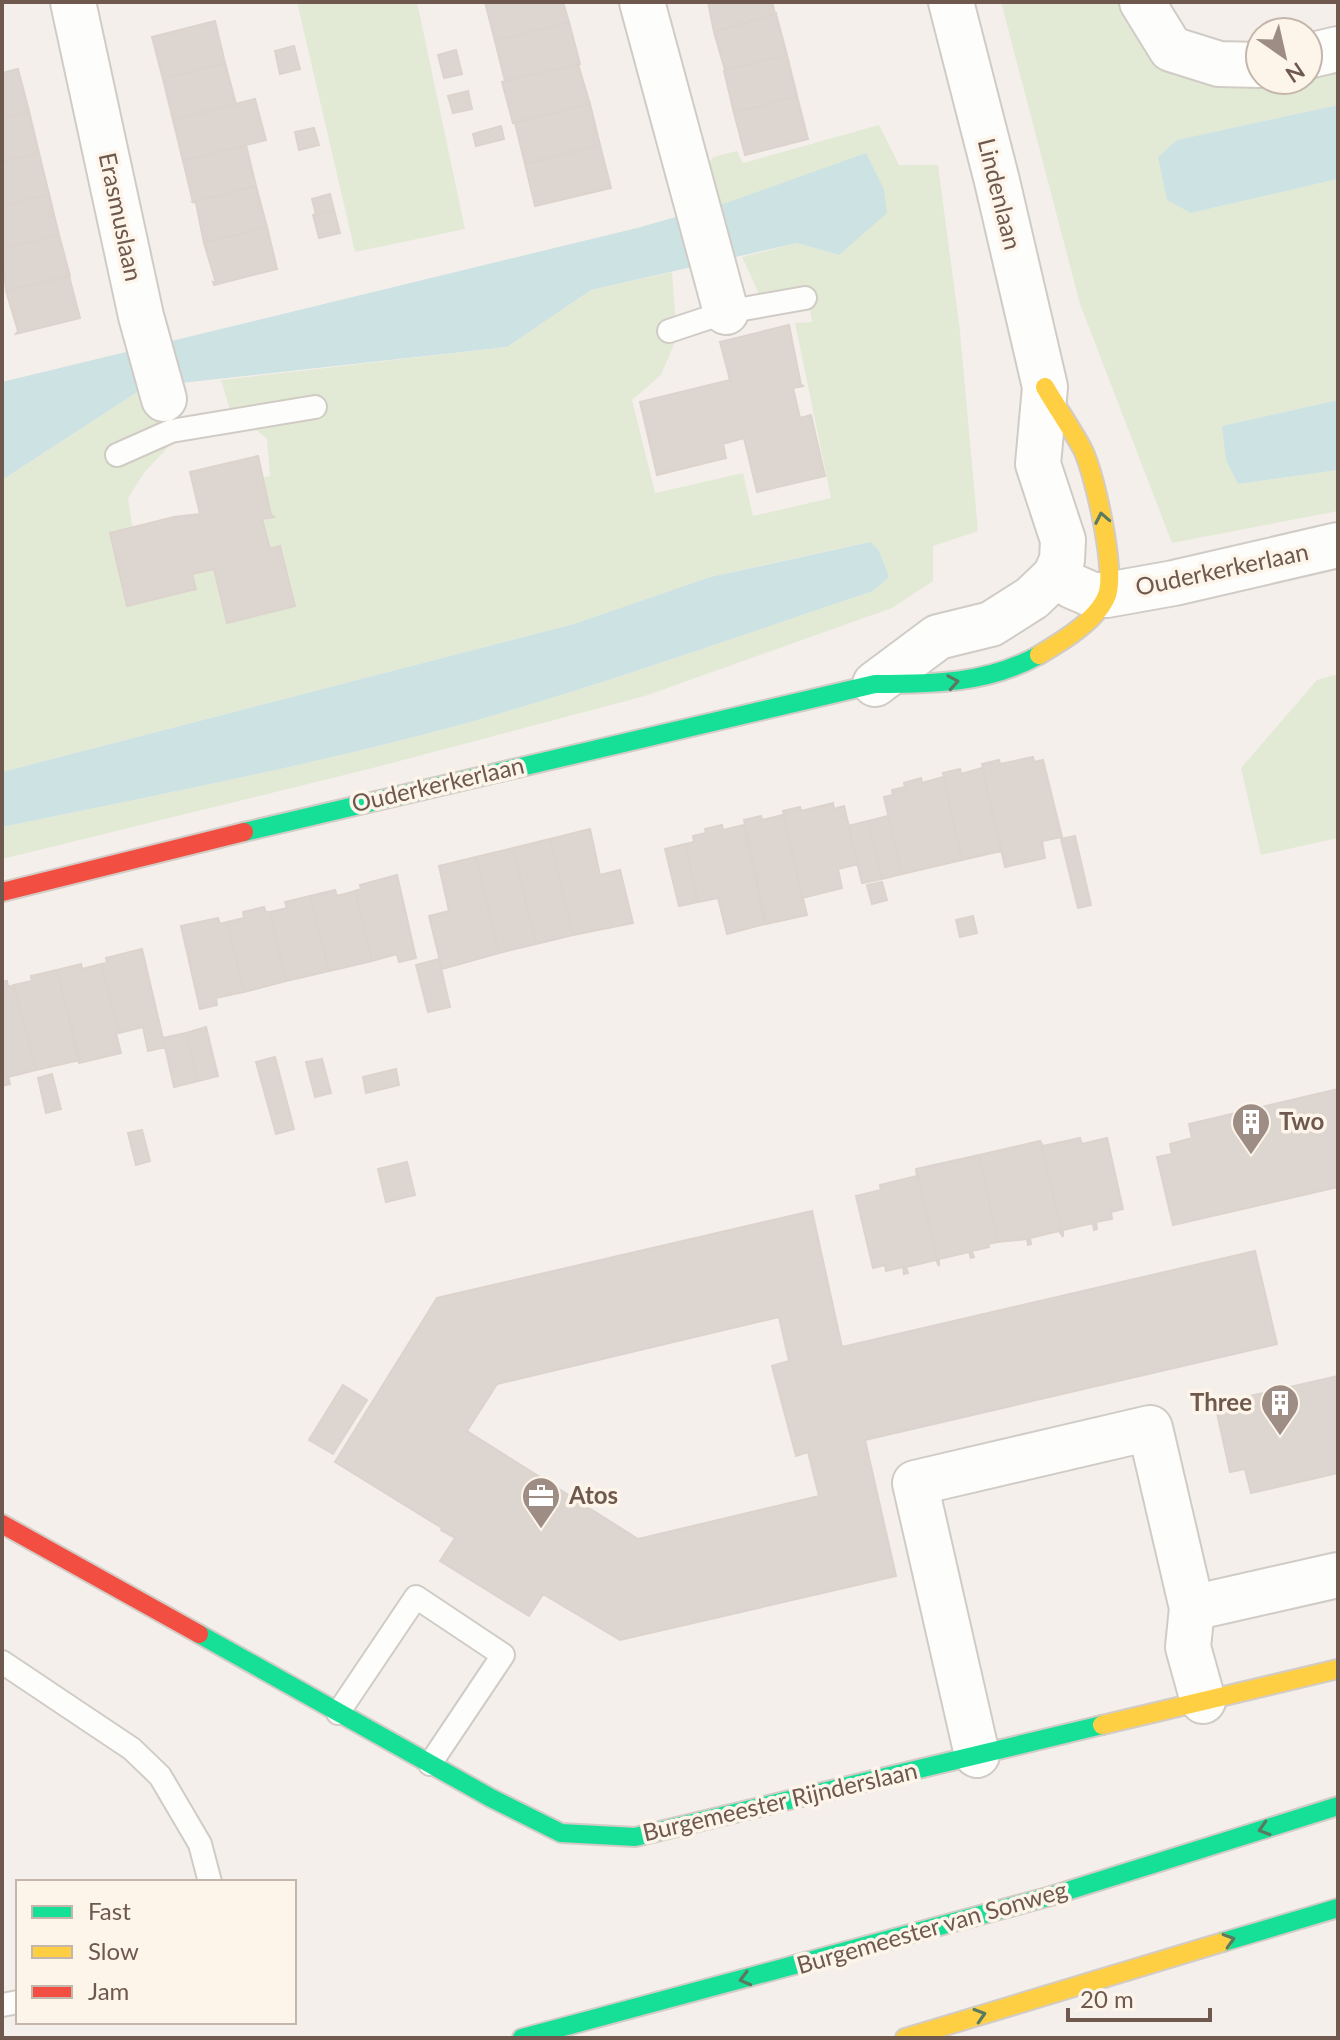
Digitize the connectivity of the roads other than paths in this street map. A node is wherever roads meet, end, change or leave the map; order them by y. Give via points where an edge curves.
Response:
1 (73, 2) edge
2 (642, 2) edge
3 (951, 2) edge
4 (1142, 2) edge
5 (1244, 65) edge
6 (721, 294) junction
7 (805, 298) dead end
8 (669, 331) dead end
9 (1045, 387) junction
10 (315, 407) dead end
11 (167, 415) junction
12 (117, 455) dead end
13 (1338, 545) edge
14 (1055, 576) junction
15 (1107, 595) junction
16 (875, 684) junction
17 (2, 892) edge
18 (3, 1530) edge
19 (1338, 1575) edge
20 (1192, 1608) junction
21 (2, 1662) edge
22 (1338, 1669) edge
23 (1203, 1701) junction
24 (338, 1713) junction
25 (977, 1755) junction
26 (430, 1764) junction
27 (1338, 1806) edge
28 (209, 1880) edge
29 (1338, 1908) edge
30 (522, 2038) edge
31 (905, 2038) edge

1 - 11 street, Erasmuslaan
2 - 6 street
3 - 9 street, Lindenlaan
4 - 5 street via 1171,49 1219,64
6 - 7 lane
6 - 8 lane
9 - 14 street, Lindenlaan via 1038,464 1063,540
15 -> 9 main road, Lindenlaan via 1106,539 1089,468
10 - 11 lane
11 - 12 lane
13 - 15 street, Ouderkerkerlaan
14 - 15 street, Ouderkerkerlaan via 1078,590
14 - 16 street, Ouderkerkerlaan via 991,624 938,637
16 -> 15 main road, Ouderkerkerlaan via 947,684 1019,666 1084,625
16 - 17 main road, Ouderkerkerlaan
18 - 24 main road, Burgemeester Rijnderslaan
19 - 20 street
20 - 23 street via 1188,1647
20 - 25 street via 1150,1428 915,1483
21 - 28 lane via 132,1749 160,1776 200,1844
22 - 23 main road, Burgemeester Rijnderslaan
23 - 25 main road, Burgemeester Rijnderslaan
24 - 26 main road, Burgemeester Rijnderslaan
24 - 26 lane via 416,1597 503,1655
25 - 26 main road, Burgemeester Rijnderslaan via 635,1837 561,1833
27 -> 30 main road, Burgemeester van Sonweg via 1051,1896
31 -> 29 main road

